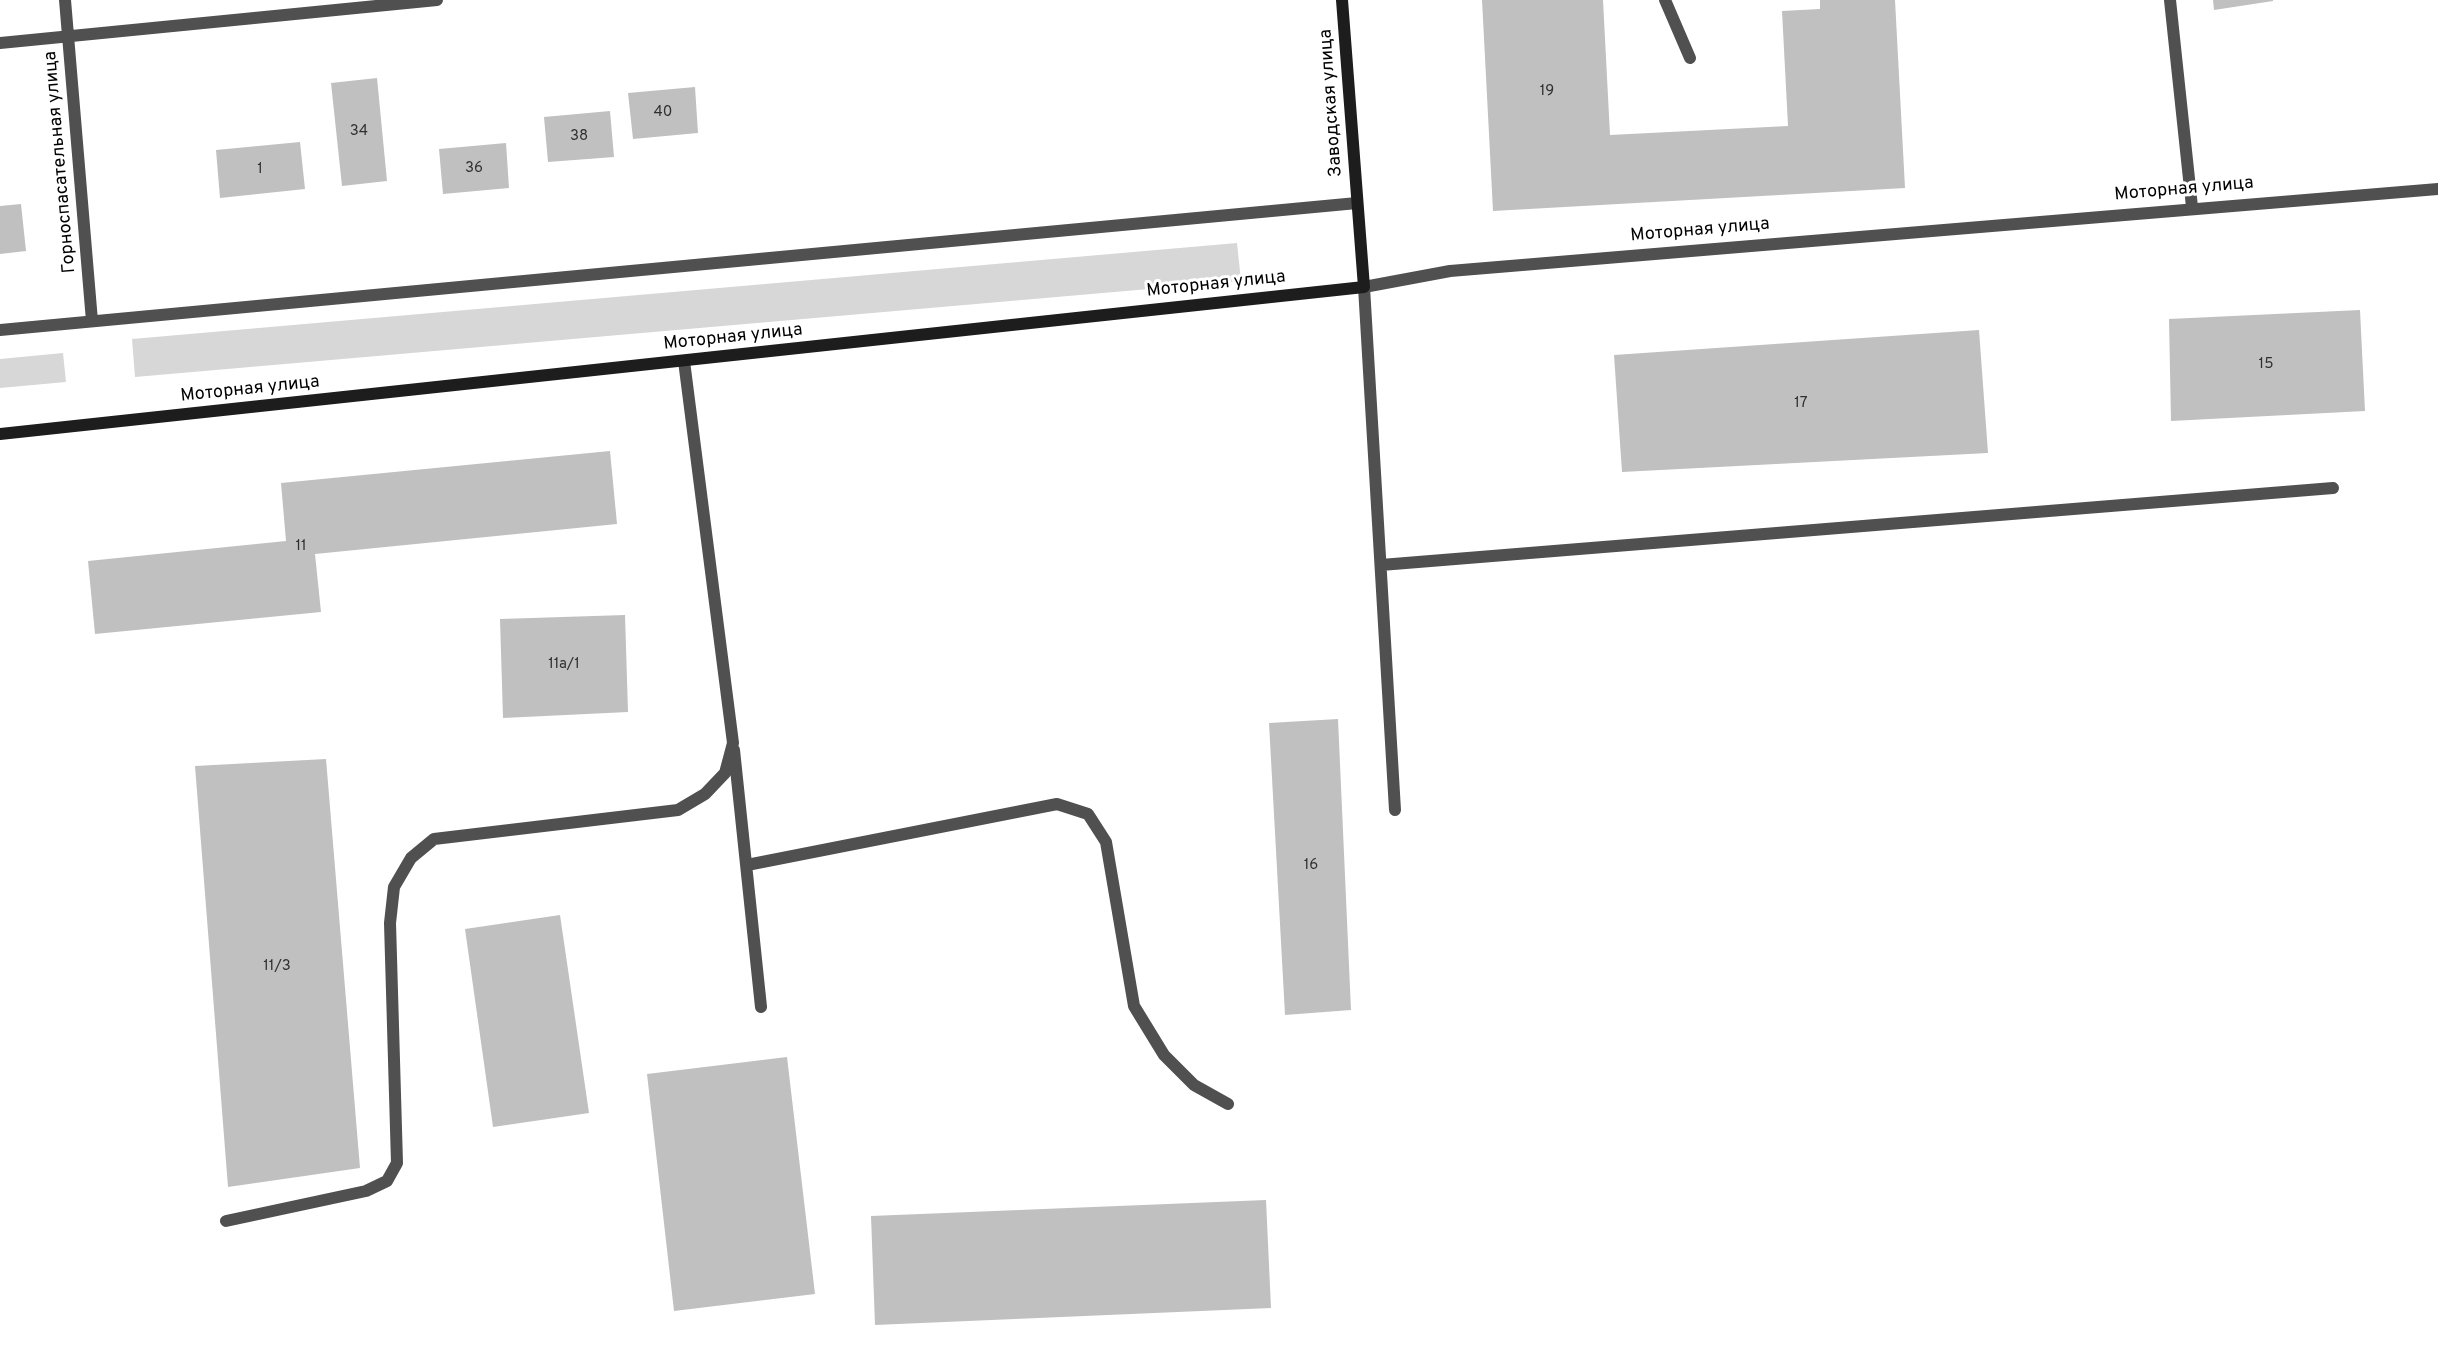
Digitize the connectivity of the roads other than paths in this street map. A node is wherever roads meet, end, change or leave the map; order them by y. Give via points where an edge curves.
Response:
1 (65, 0) edge
2 (437, 0) edge
3 (1342, 0) edge
4 (1665, 0) edge
5 (2170, 0) edge
6 (69, 37) junction
7 (0, 43) edge
8 (1690, 58) dead end
9 (2438, 189) edge
10 (1357, 203) junction
11 (2192, 207) junction
12 (1364, 287) junction
13 (92, 321) junction
14 (0, 330) edge
15 (684, 361) junction
16 (0, 434) edge
17 (2333, 488) dead end
18 (1381, 565) junction
19 (733, 743) junction
20 (1395, 810) dead end
21 (747, 865) junction
22 (761, 1007) dead end
23 (1228, 1104) dead end
24 (226, 1221) dead end

1 - 6 street, Горноспасательная улица
2 - 6 street
3 - 10 street, Заводская улица
4 - 8 street
5 - 11 street
6 - 7 street
6 - 13 street, Горноспасательная улица
9 - 11 street, Моторная улица
10 - 12 street, Заводская улица
10 - 13 street
11 - 12 street, Моторная улица via 1450,271
12 - 15 street, Моторная улица
12 - 18 street
13 - 14 street
15 - 16 street, Моторная улица
15 - 19 street
17 - 18 street
18 - 20 street
19 - 21 street
19 - 24 street via 725,772 705,794 678,810 434,839 411,858 394,887 390,923 397,1163 387,1181 366,1191
21 - 22 street
21 - 23 street via 1057,804 1088,814 1106,842 1134,1006 1164,1054 1194,1085

